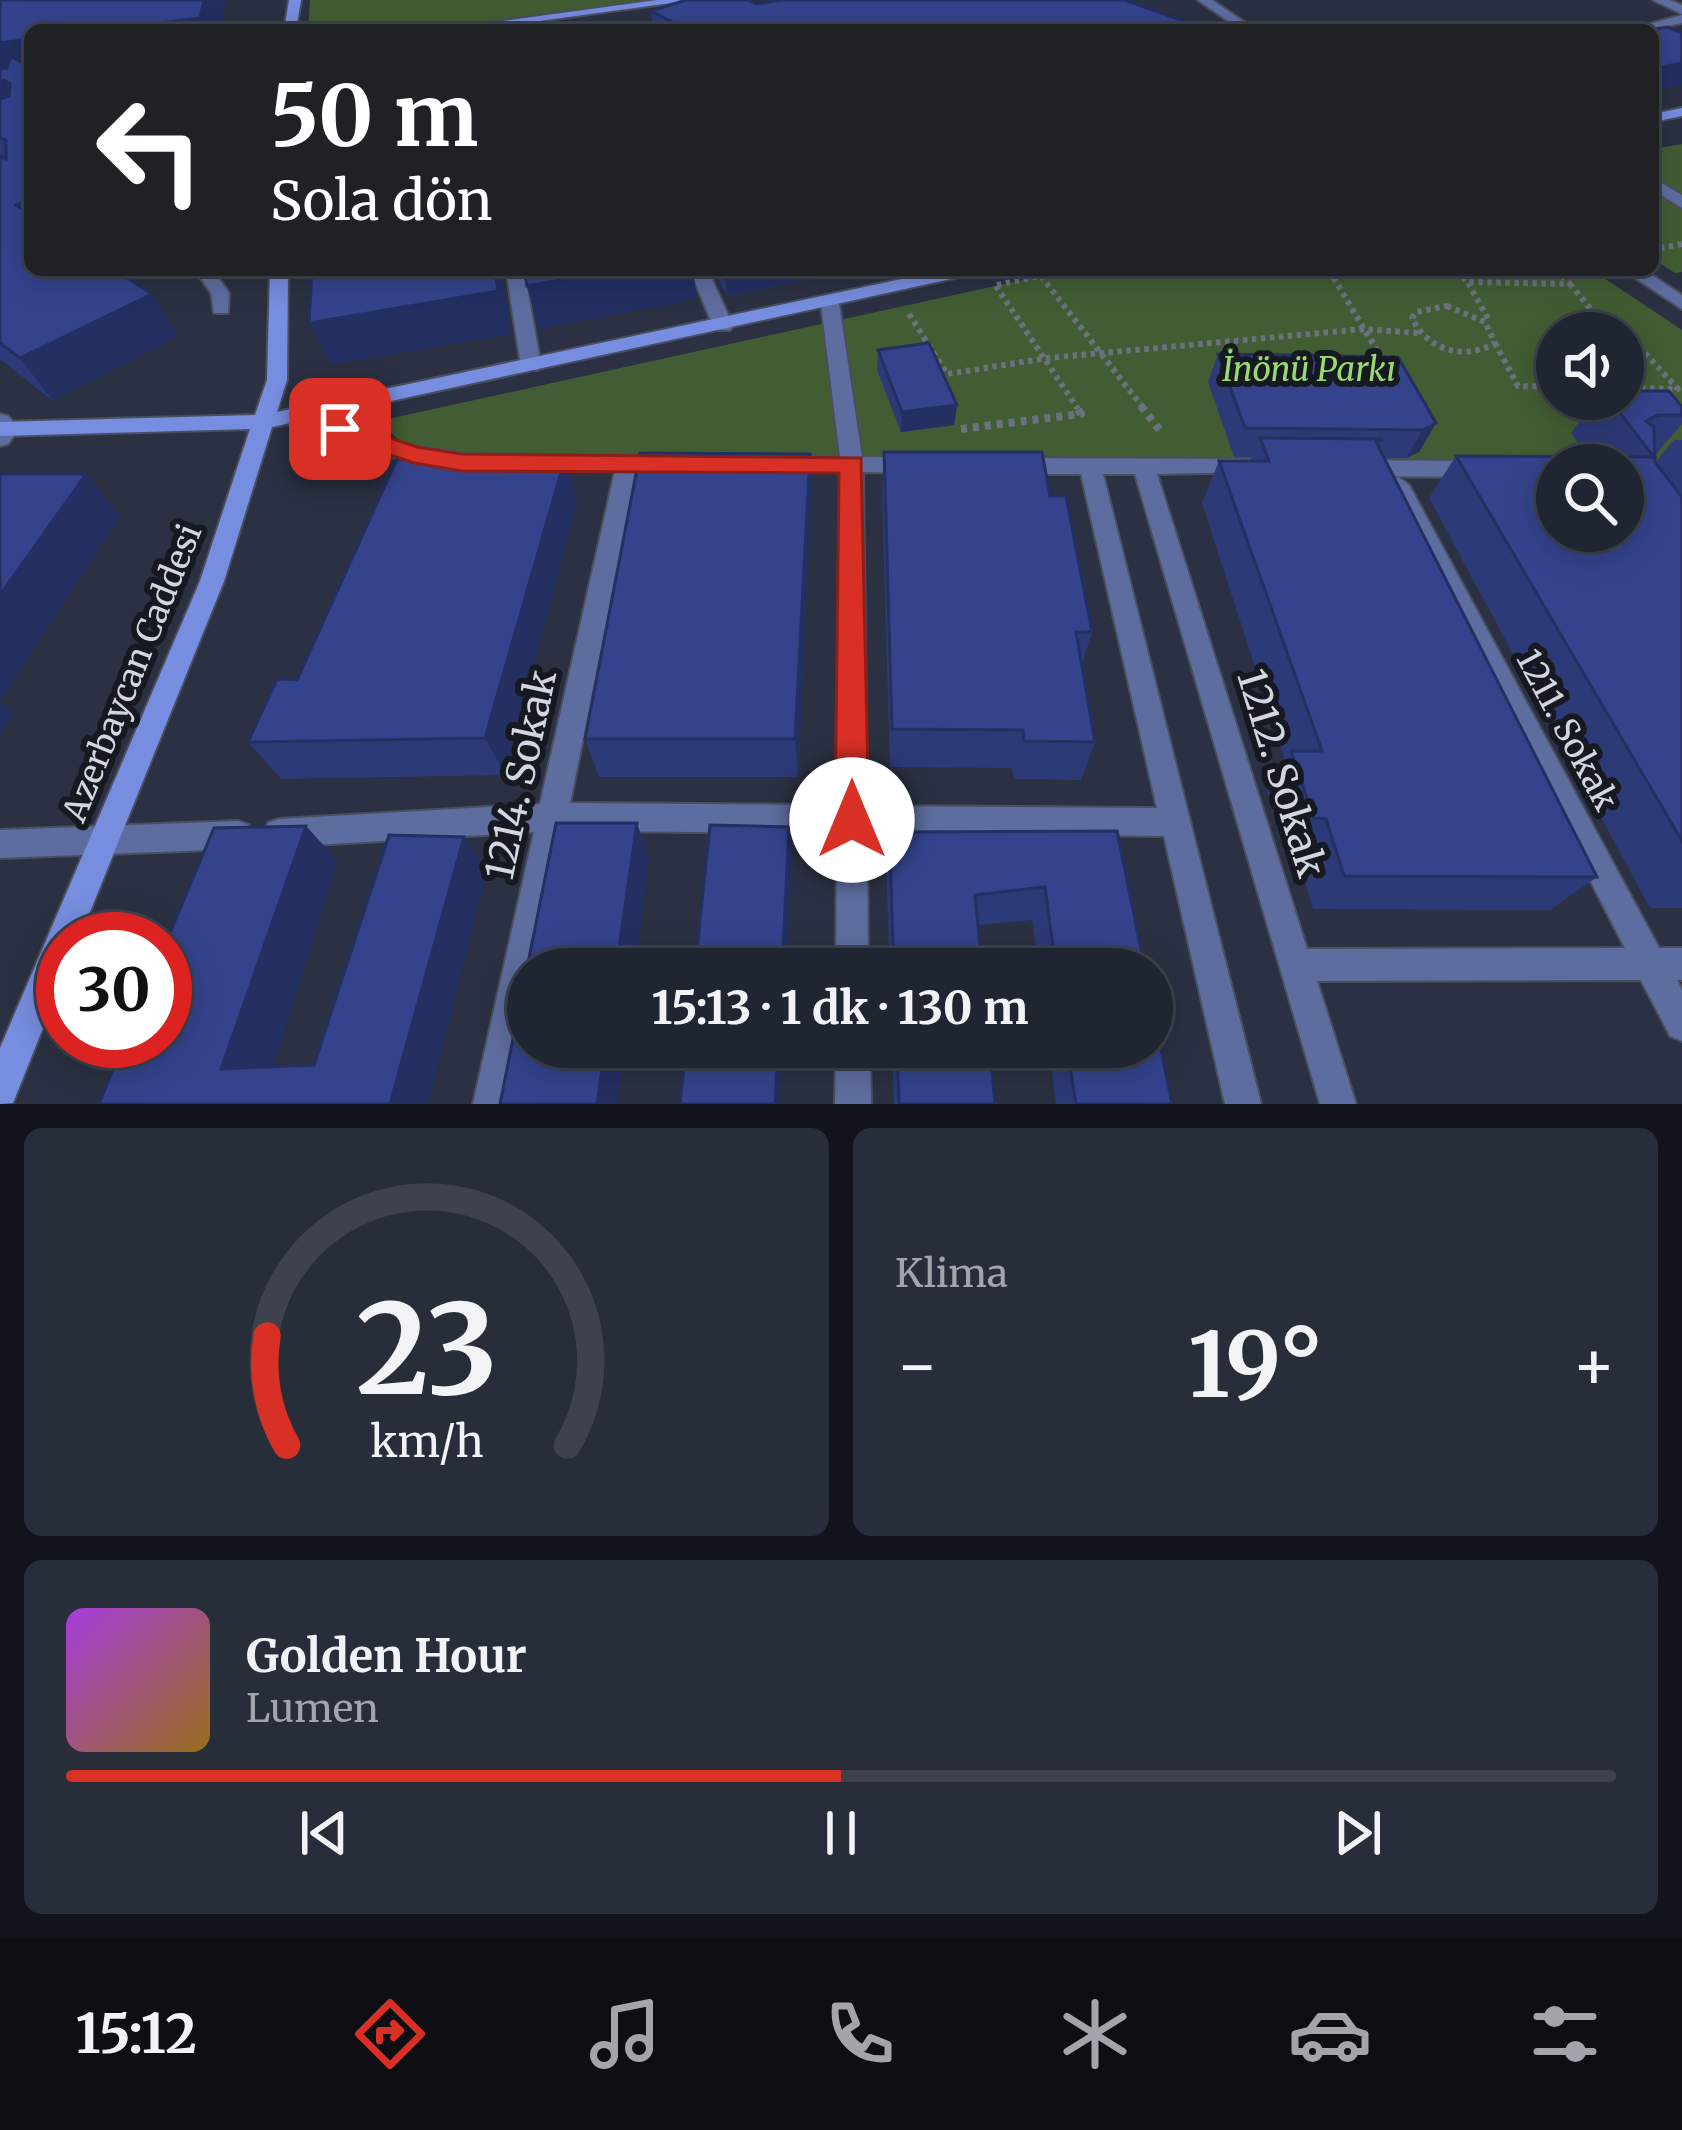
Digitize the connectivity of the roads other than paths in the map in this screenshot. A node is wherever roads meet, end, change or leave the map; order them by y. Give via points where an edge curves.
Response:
1 (687, 0) edge
2 (1204, 0) edge
3 (1659, 0) edge
4 (1682, 10) edge
5 (491, 24) edge
6 (1241, 24) edge
7 (208, 276) edge
8 (279, 276) edge
9 (515, 276) edge
10 (702, 276) edge
11 (944, 276) edge
12 (1641, 276) edge
13 (1682, 303) edge
14 (830, 304) junction
15 (221, 309) dead end
16 (723, 326) junction
17 (531, 367) junction
18 (319, 411) junction
19 (264, 422) junction
20 (2, 430) edge
21 (628, 463) junction
22 (695, 464) edge
23 (762, 464) edge
24 (852, 465) junction
25 (947, 465) edge
26 (994, 466) edge
27 (1090, 466) junction
28 (1144, 467) junction
29 (1278, 468) edge
30 (1345, 468) edge
31 (1389, 469) junction
32 (1491, 469) edge
33 (552, 817) junction
34 (852, 820) junction
35 (1176, 822) junction
36 (103, 843) junction
37 (0, 844) edge
38 (852, 948) edge
39 (1666, 964) edge
40 (1295, 965) junction
41 (1682, 1024) edge
42 (853, 1068) edge
43 (0, 1090) edge
44 (491, 1104) edge
45 (853, 1104) edge
46 (1244, 1104) edge
47 (1338, 1104) edge

1 - 5 main road
2 - 6 street
3 - 4 street
7 - 15 street
8 - 19 main road, Azerbaycan Caddesi via 278,380
9 - 17 street
10 - 16 street
11 - 14 main road
12 - 13 street
14 - 16 main road
14 - 24 street
16 - 17 main road
17 - 18 main road
18 - 19 main road
18 - 21 street via 340,429 414,455
19 - 20 main road
19 - 36 main road, Azerbaycan Caddesi via 212,581
21 - 22 street
21 - 33 street, 1214. Sokak
23 - 24 street
24 - 25 street
24 - 34 street
26 - 27 street
27 - 28 street
27 - 35 street
28 - 29 street
28 - 40 street, 1212. Sokak
30 - 31 street
31 - 32 street
31 - 39 street, 1211. Sokak
33 - 34 street
33 - 36 street
33 - 44 street, 1214. Sokak
34 - 35 street
34 - 38 street
35 - 46 street
36 - 37 street
36 - 43 main road, Azerbaycan Caddesi
39 - 40 street
39 - 41 street, 1211. Sokak
40 - 47 street, 1212. Sokak
42 - 45 street

